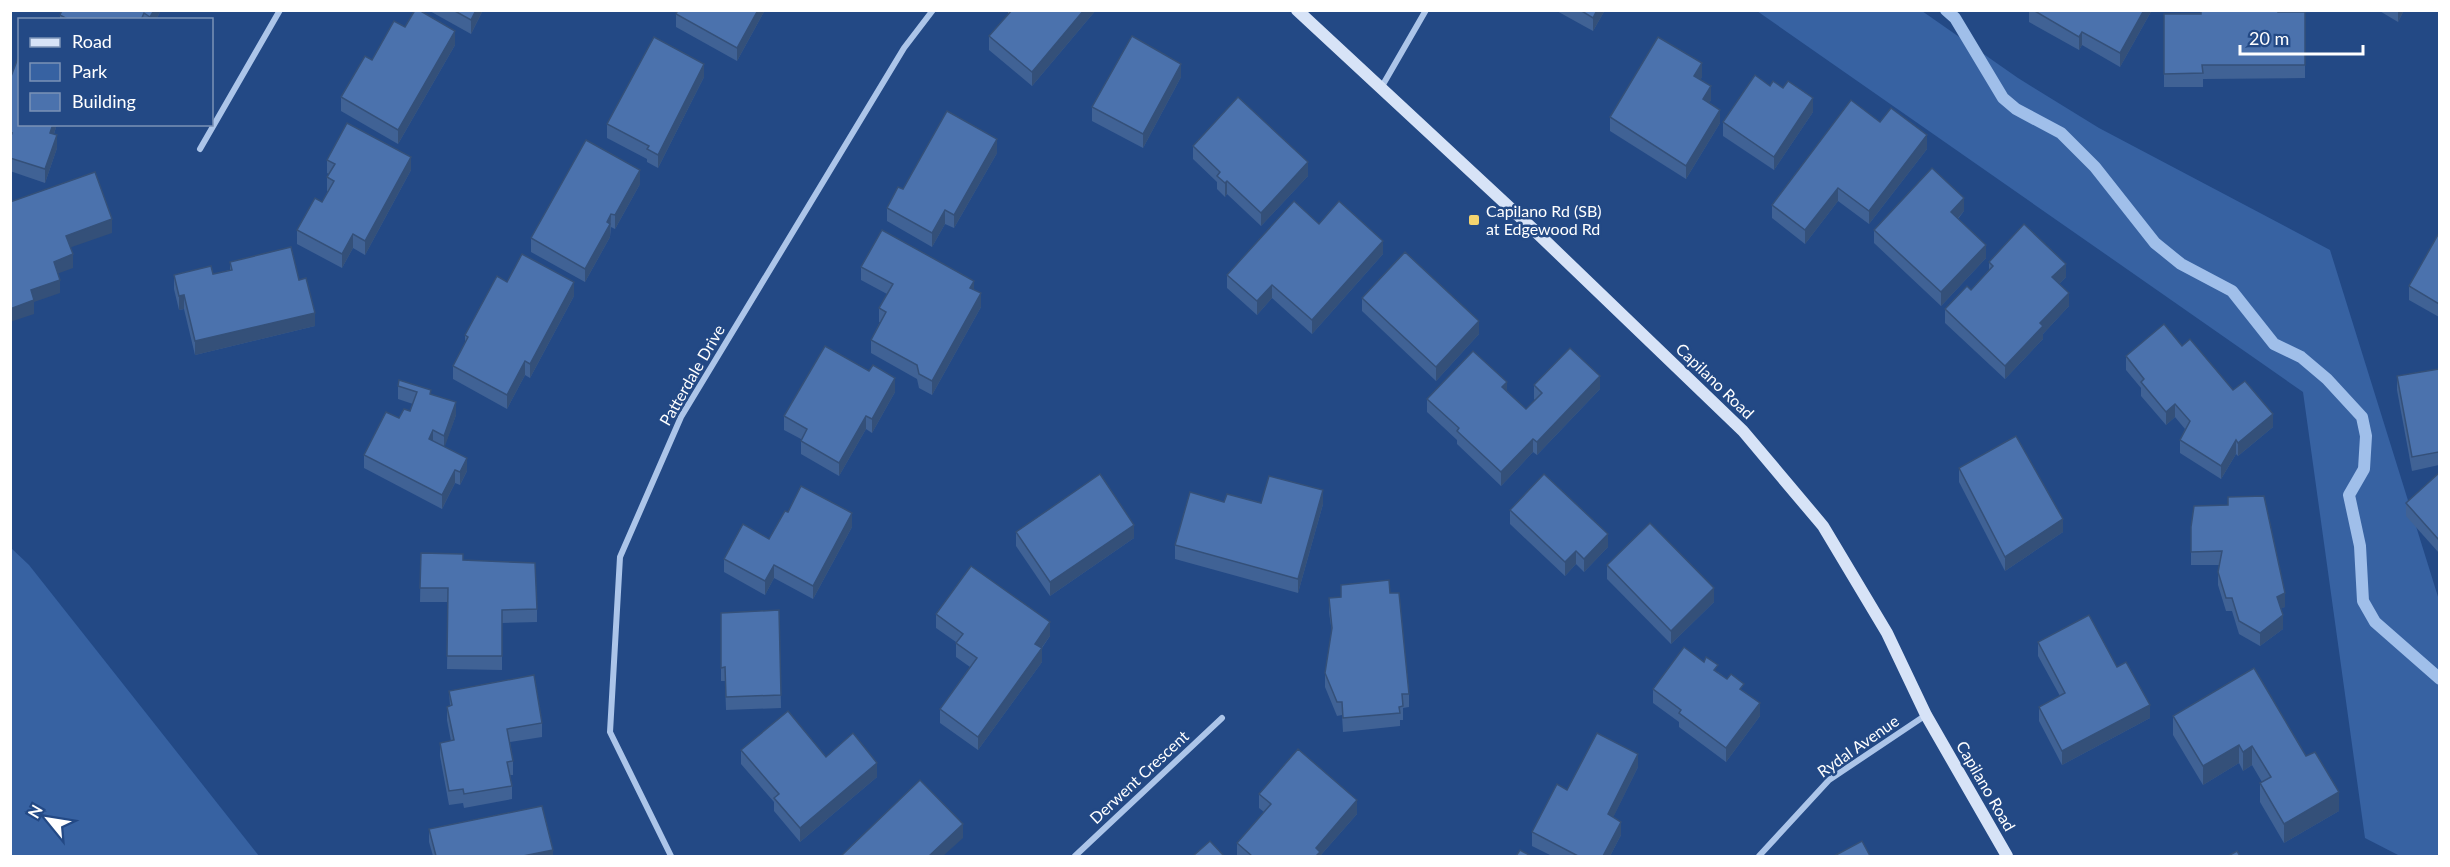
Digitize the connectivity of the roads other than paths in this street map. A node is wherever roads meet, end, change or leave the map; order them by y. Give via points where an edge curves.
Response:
1 (280, 10) edge
2 (933, 10) edge
3 (1297, 10) edge
4 (1426, 10) edge
5 (1381, 89) junction
6 (200, 149) dead end
7 (1926, 715) junction
8 (1222, 718) dead end
9 (671, 856) edge
10 (1075, 856) edge
11 (1759, 856) edge
12 (2007, 856) edge

1 - 6 street
2 - 9 street, Patterdale Drive via 904,48 681,417 620,557 610,732
3 - 5 main road, Capilano Road
4 - 5 street
5 - 7 main road, Capilano Road via 1743,431 1823,526 1887,633
7 - 11 street, Rydal Avenue via 1829,780
7 - 12 main road, Capilano Road
8 - 10 street, Derwent Crescent

